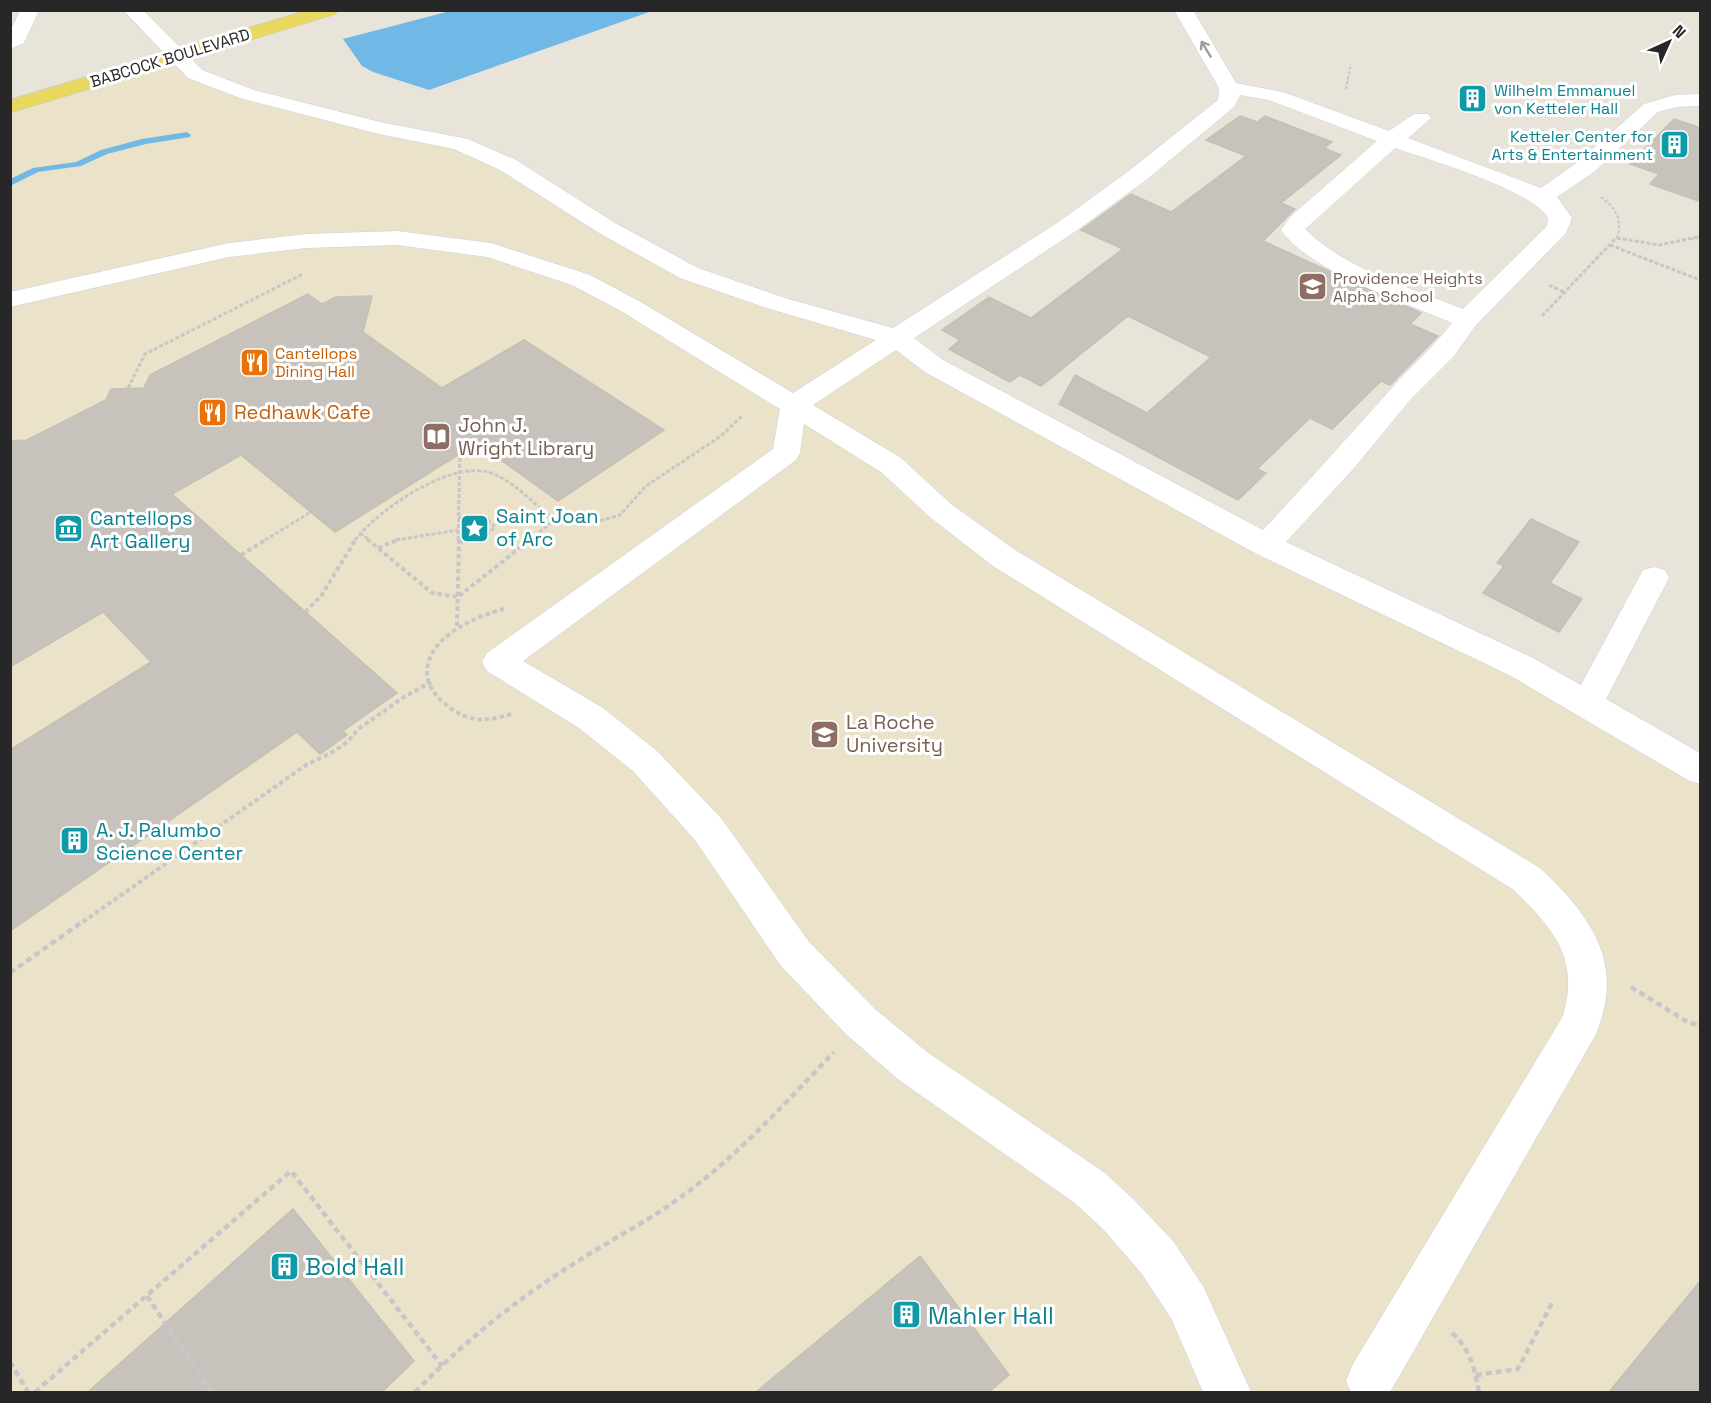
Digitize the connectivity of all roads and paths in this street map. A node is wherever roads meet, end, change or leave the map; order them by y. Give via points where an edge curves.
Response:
1 (30, 10) edge
2 (132, 10) edge
3 (330, 10) edge
4 (1183, 10) edge
5 (10, 43) edge
6 (175, 56) junction
7 (1228, 88) junction
8 (1701, 100) edge
9 (10, 107) edge
10 (1421, 118) dead end
11 (1392, 139) junction
12 (1596, 194) dead end
13 (1543, 197) junction
14 (1701, 237) edge
15 (1617, 238) junction
16 (1610, 245) junction
17 (313, 269) dead end
18 (1701, 280) edge
19 (10, 300) edge
20 (1542, 316) dead end
21 (1467, 320) junction
22 (895, 337) junction
23 (128, 388) dead end
24 (794, 405) junction
25 (460, 454) dead end
26 (459, 471) junction
27 (311, 512) dead end
28 (458, 518) junction
29 (554, 520) junction
30 (458, 530) junction
31 (360, 533) junction
32 (458, 542) junction
33 (1266, 545) junction
34 (378, 548) junction
35 (241, 555) dead end
36 (1654, 578) dead end
37 (458, 597) junction
38 (305, 612) dead end
39 (457, 627) dead end
40 (430, 682) dead end
41 (1587, 704) junction
42 (1701, 770) edge
43 (10, 973) edge
44 (1590, 973) junction
45 (861, 1022) junction
46 (1701, 1025) edge
47 (147, 1296) junction
48 (1553, 1301) dead end
49 (1416, 1305) junction
50 (10, 1362) edge
51 (442, 1366) junction
52 (1476, 1375) junction
53 (1371, 1381) dead end
54 (28, 1392) edge
55 (35, 1392) edge
56 (211, 1392) edge
57 (414, 1392) edge
58 (1227, 1392) edge
59 (1479, 1392) edge

1 - 5 street via 17,39
2 - 6 street
3 - 6 main road, BABCOCK BOULEVARD
7 -> 4 street
6 - 9 main road, BABCOCK BOULEVARD
6 - 22 street via 195,74 247,94 460,144 508,165 607,228 689,273
7 - 11 street via 1276,96
7 - 22 street via 1227,103 1138,175 1068,226
8 - 13 street via 1675,101 1651,108 1586,167
10 - 11 street
11 - 13 street
11 - 21 street via 1293,230 1299,239 1332,261
12 - 15 path via 1617,209 1621,228
13 - 21 street via 1560,218 1557,228
14 - 15 path via 1658,246
15 - 16 path
16 - 18 path
16 - 20 path
17 - 23 path via 145,354
19 - 24 street via 265,245 368,238 445,242 490,250 580,280
21 - 33 street via 1445,350
22 - 24 street
22 - 33 street via 934,366
24 - 29 path via 751,409 717,440 644,487 628,510 614,519 597,523
24 - 44 street via 891,465 956,524 1004,558 1527,879 1560,910 1579,939
24 - 45 street via 786,453 498,662 591,718 645,761 708,829 795,954
25 - 26 path
26 - 28 path
26 - 29 path via 477,468 492,473
26 - 31 path via 385,512
27 - 35 path
28 - 30 path
28 - 32 path via 481,515 495,527 481,540
29 - 37 path
30 - 32 path
30 - 34 path via 402,538
31 - 34 path
31 - 38 path via 317,602
32 - 37 path
33 - 41 street via 1522,667
34 - 37 path via 432,593
36 - 41 street
37 - 39 path
40 - 43 path
41 - 42 street
44 - 46 path via 1627,985 1689,1023
44 - 49 street via 1590,1000 1581,1023
45 - 51 path via 723,1162 661,1212 576,1262 511,1308
45 - 58 street via 913,1065 1090,1188 1118,1214 1158,1258 1188,1304
47 - 51 path via 291,1171
47 - 55 path
47 - 56 path
48 - 52 path via 1518,1369
49 - 52 path via 1464,1342
49 - 53 street
50 - 54 path
51 - 57 path
52 - 59 path

